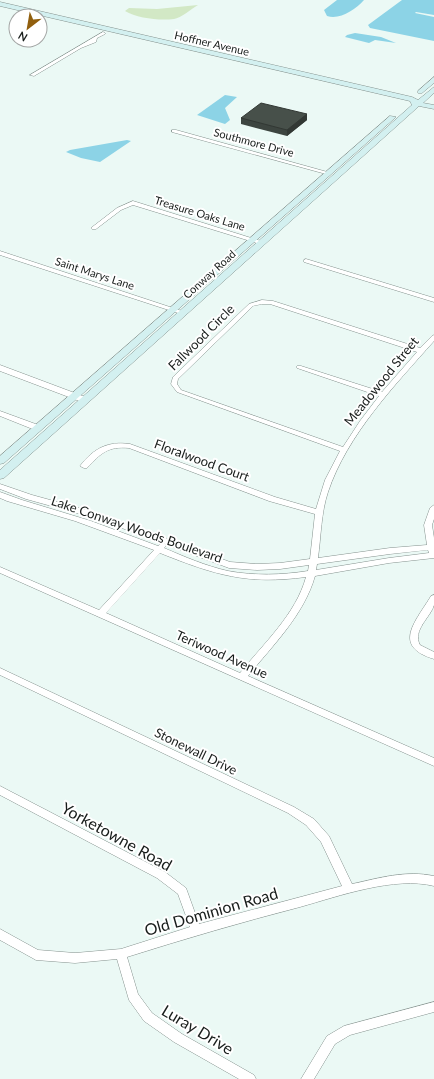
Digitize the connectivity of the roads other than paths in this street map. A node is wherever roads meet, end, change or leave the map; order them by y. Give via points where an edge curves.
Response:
1 (0, 7) edge
2 (48, 17) edge
3 (52, 17) junction
4 (48, 18) edge
5 (48, 19) edge
6 (81, 23) junction
7 (103, 33) junction
8 (220, 58) junction
9 (32, 75) dead end
10 (434, 79) edge
11 (434, 89) edge
12 (412, 102) junction
13 (434, 107) edge
14 (174, 131) dead end
15 (368, 138) junction
16 (350, 153) junction
17 (359, 156) junction
18 (328, 172) junction
19 (337, 176) junction
20 (301, 196) junction
21 (313, 198) junction
22 (94, 228) dead end
23 (252, 240) junction
24 (262, 242) junction
25 (0, 253) edge
26 (306, 261) dead end
27 (434, 300) edge
28 (172, 310) junction
29 (183, 313) junction
30 (434, 337) edge
31 (421, 351) junction
32 (299, 367) dead end
33 (0, 368) edge
34 (383, 395) junction
35 (74, 396) junction
36 (85, 400) junction
37 (0, 413) edge
38 (38, 428) junction
39 (344, 450) junction
40 (0, 461) edge
41 (84, 466) dead end
42 (0, 476) edge
43 (0, 486) edge
44 (0, 495) edge
45 (434, 508) edge
46 (318, 512) junction
47 (166, 541) junction
48 (159, 549) junction
49 (433, 552) edge
50 (313, 562) junction
51 (0, 570) edge
52 (312, 573) junction
53 (434, 598) edge
54 (100, 615) junction
55 (434, 656) edge
56 (0, 671) edge
57 (242, 677) junction
58 (434, 762) edge
59 (0, 790) edge
60 (434, 881) edge
61 (349, 889) junction
62 (196, 930) junction
63 (0, 934) edge
64 (121, 954) junction
65 (434, 1007) edge
66 (250, 1079) edge
67 (307, 1079) edge

1 - 3 main road, Hoffner Avenue
2 - 3 main road
3 - 6 main road, Hoffner Avenue
4 - 6 main road
5 - 7 main road, Hoffner Avenue
6 - 8 main road, Hoffner Avenue
7 - 8 main road, Hoffner Avenue
7 - 9 street
8 - 12 main road, Hoffner Avenue
8 - 12 main road, Hoffner Avenue via 245,61
10 - 12 main road, Conway Road
11 - 12 main road, Conway Road
12 - 13 main road, Hoffner Avenue
12 - 15 main road, Conway Road
12 - 17 main road, Conway Road
14 - 18 street, Southmore Drive
15 - 16 main road, Conway Road
15 - 17 main road via 366,144 358,151
16 - 18 main road, Conway Road
16 - 19 main road via 353,157 340,169
17 - 19 main road, Conway Road
18 - 20 main road, Conway Road
19 - 21 main road, Conway Road
20 - 21 street
20 - 23 main road, Conway Road
21 - 24 main road, Conway Road
22 - 23 street, Treasure Oaks Lane via 119,209 133,203
23 - 24 street, Treasure Oaks Lane
23 - 28 main road, Conway Road
24 - 29 main road, Conway Road
25 - 28 street, Saint Marys Lane
26 - 27 street
28 - 29 street, Saint Marys Lane
28 - 35 main road, Conway Road
29 - 36 main road, Conway Road
30 - 31 street, Meadowood Street
31 - 34 street, Meadowood Street
31 - 39 street, Fallwood Circle via 271,302 262,302 251,305 175,378 174,384 179,391
32 - 34 street
33 - 35 street
34 - 39 street, Meadowood Street
35 - 36 street
35 - 38 main road, Conway Road
36 - 42 main road, Conway Road
37 - 38 street
38 - 40 main road, Conway Road
39 - 46 street, Meadowood Street
41 - 46 street, Floralwood Court via 102,448 109,445 130,446 272,499
43 - 47 street, Lake Conway Woods Boulevard via 98,516
44 - 48 street, Lake Conway Woods Boulevard via 79,519
45 - 49 street via 428,525
46 - 50 street, Meadowood Street
47 - 48 street
47 - 50 street, Lake Conway Woods Boulevard via 229,565 257,567
48 - 52 street, Lake Conway Woods Boulevard via 195,565 225,573 253,577
48 - 54 street
49 - 50 street, Lake Conway Woods Boulevard via 390,551
49 - 52 street, Lake Conway Woods Boulevard
50 - 52 street, Meadowood Street
51 - 54 street, Teriwood Avenue
52 - 57 street, Meadowood Street via 298,606
53 - 55 street via 414,630 417,647
54 - 57 street, Teriwood Avenue
56 - 61 street, Stonewall Drive via 290,810 310,822 325,840
57 - 58 street, Teriwood Avenue
59 - 62 street, Yorketowne Road via 161,875 182,891
60 - 61 street, Old Dominion Road via 421,878 396,879
61 - 62 street, Old Dominion Road
62 - 64 street, Old Dominion Road
63 - 64 street, Old Dominion Road via 36,955 75,958
64 - 66 street, Luray Drive via 133,996 148,1018
65 - 67 street via 348,1030 331,1040

